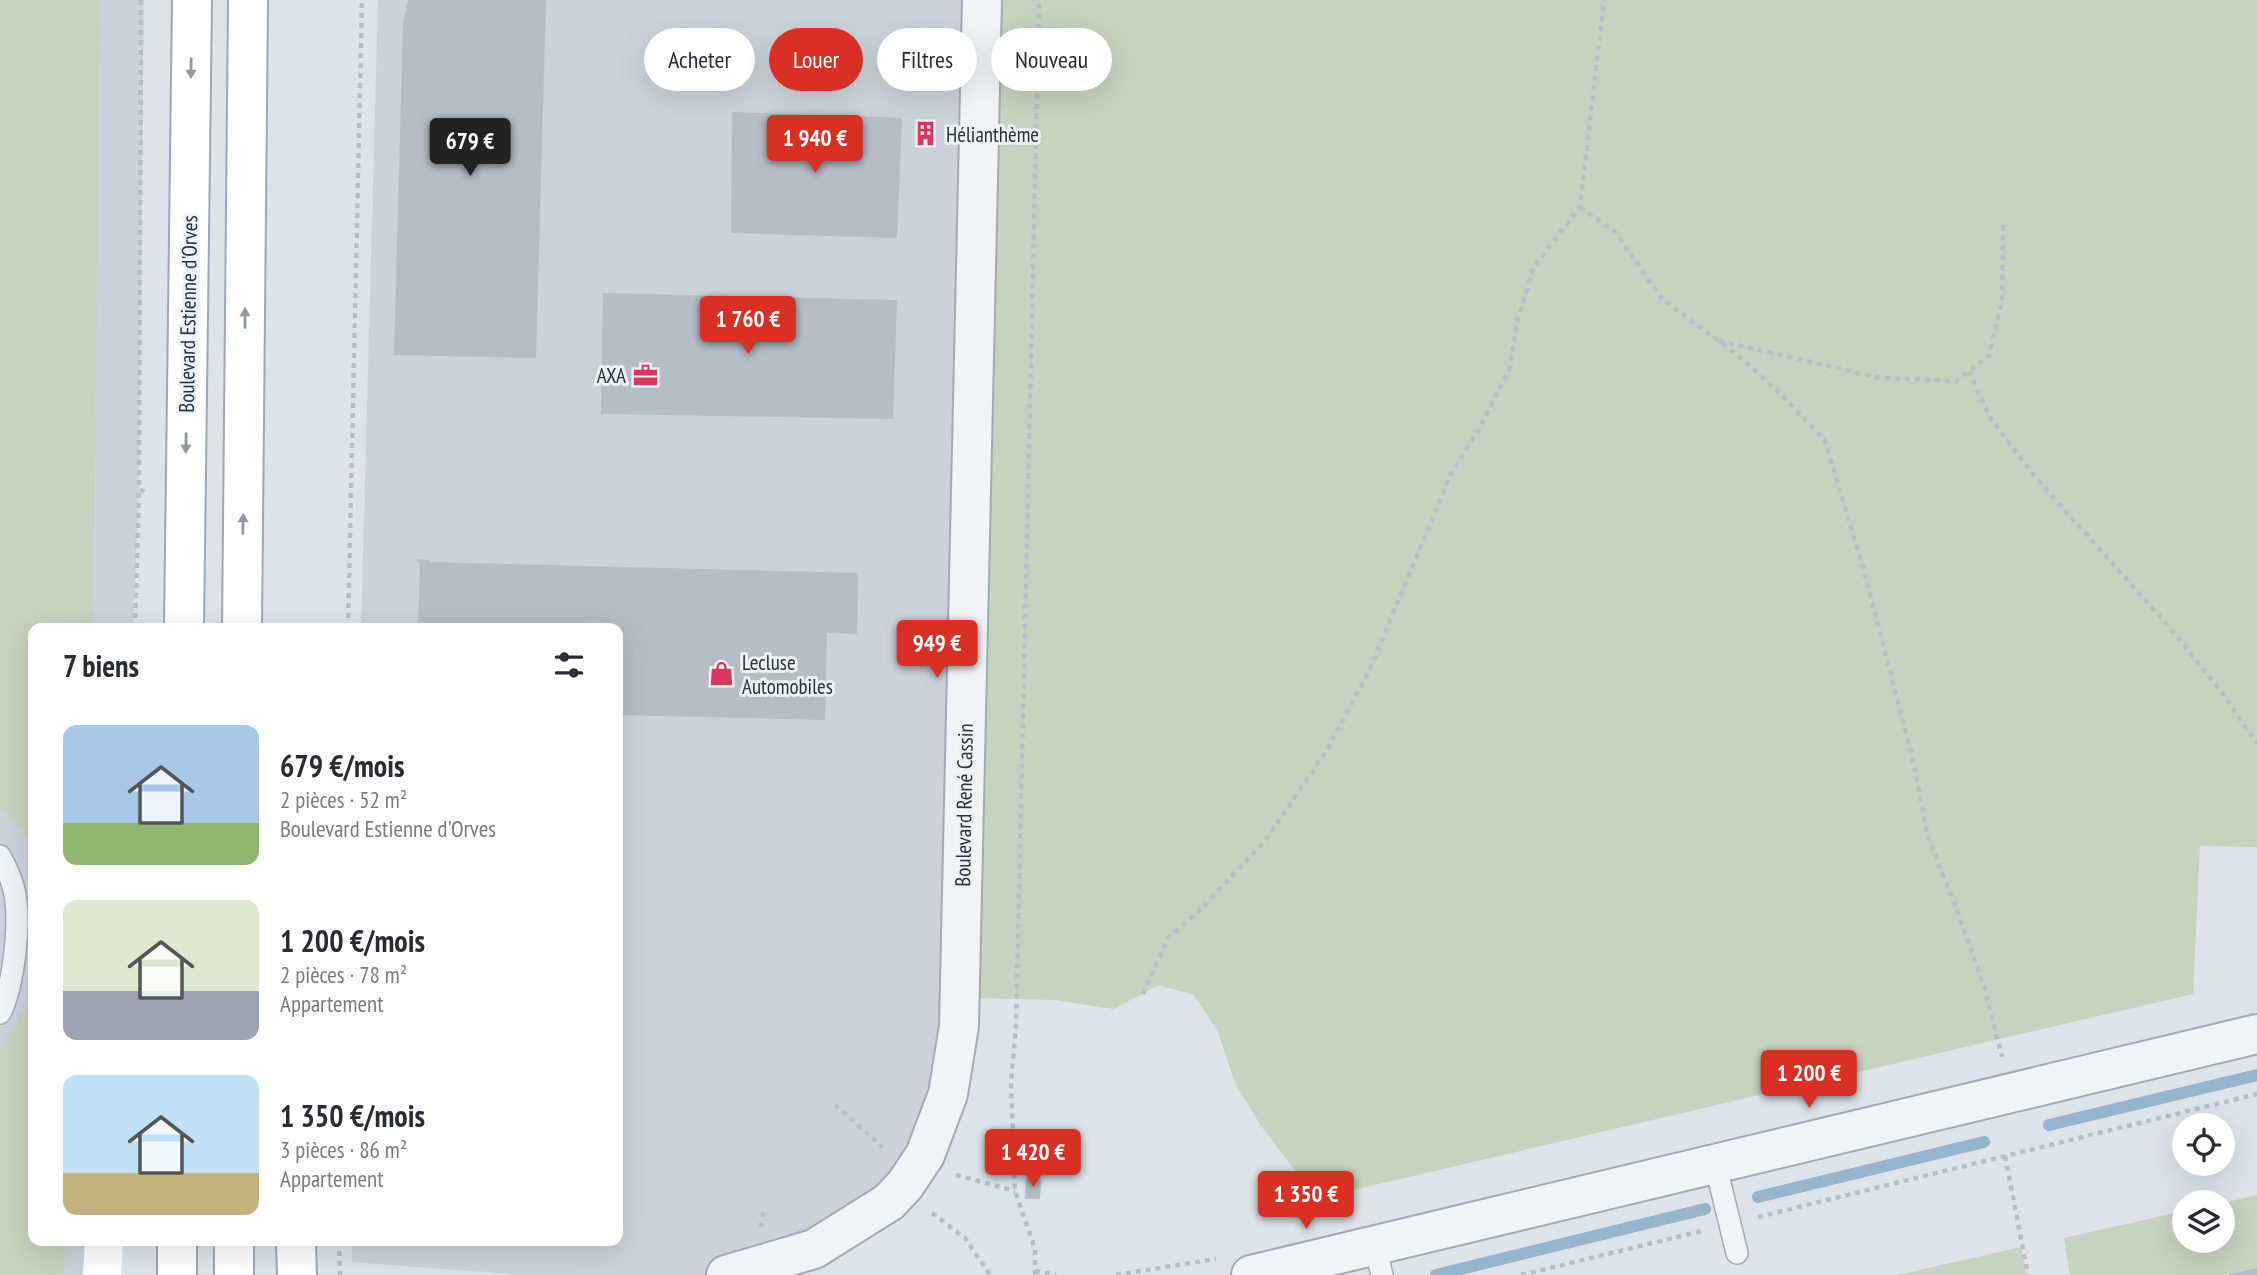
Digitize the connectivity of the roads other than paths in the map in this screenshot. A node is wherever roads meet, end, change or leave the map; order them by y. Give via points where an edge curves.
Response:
1 (192, 0) edge
2 (248, 0) edge
3 (982, 0) edge
4 (242, 610) edge
5 (184, 623) edge
6 (255, 623) edge
7 (0, 856) edge
8 (0, 1013) edge
9 (2257, 1034) edge
10 (1715, 1163) junction
11 (104, 1246) edge
12 (177, 1246) edge
13 (234, 1246) edge
14 (296, 1246) edge
15 (1737, 1254) dead end
16 (1378, 1260) edge
17 (102, 1275) edge
18 (177, 1275) edge
19 (234, 1275) edge
20 (297, 1275) edge
21 (726, 1275) edge
22 (1251, 1275) edge

1 -> 5 main road, Boulevard Estienne d'Orves
4 -> 2 main road
3 - 21 street, Boulevard René Cassin via 959,1026 948,1094 925,1155 889,1202 814,1249
4 - 6 main road
7 - 8 lane via 13,887 17,920
9 - 10 street
10 - 15 lane
10 - 16 street
11 - 17 main road
12 - 18 main road
13 - 19 main road
14 - 20 main road
16 - 22 street

